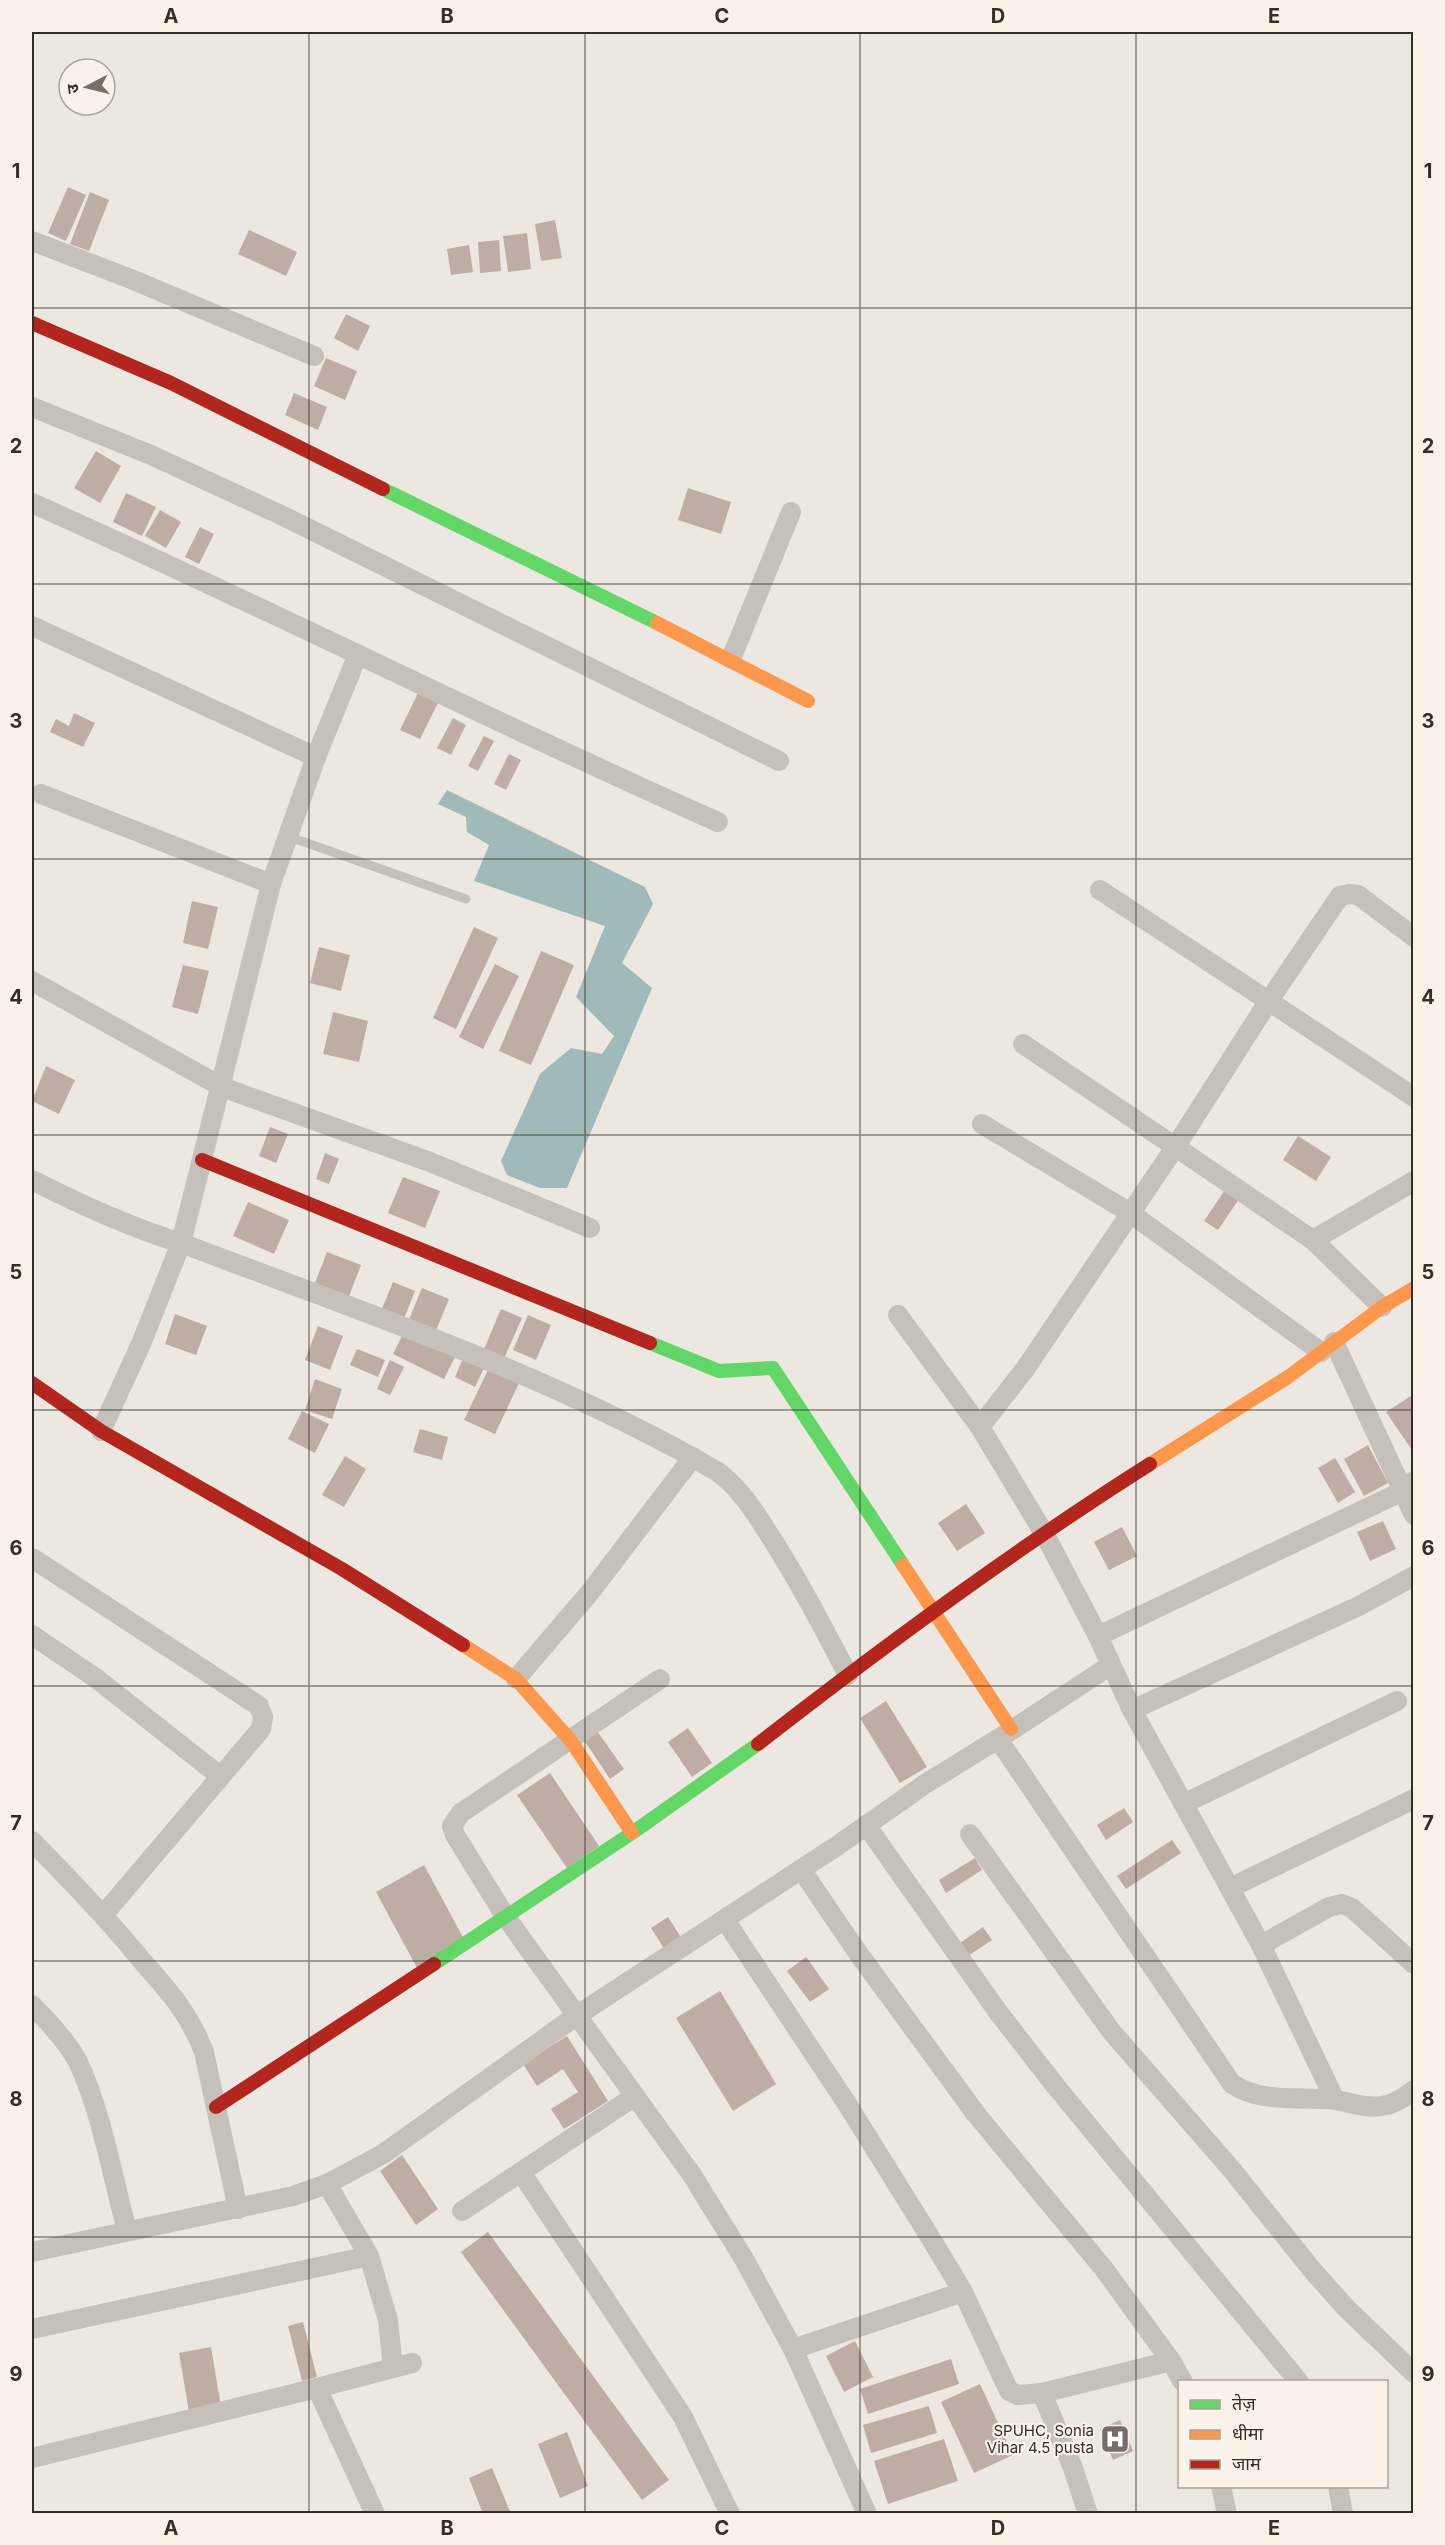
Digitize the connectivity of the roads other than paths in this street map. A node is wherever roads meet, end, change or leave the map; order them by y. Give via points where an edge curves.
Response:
1 (32, 241) edge
2 (32, 324) edge
3 (315, 356) dead end
4 (32, 407) edge
5 (32, 503) edge
6 (791, 512) dead end
7 (32, 626) edge
8 (358, 654) junction
9 (731, 659) junction
10 (808, 701) dead end
11 (316, 757) junction
12 (779, 761) dead end
13 (41, 794) dead end
14 (718, 822) dead end
15 (287, 837) junction
16 (271, 884) junction
17 (1100, 890) dead end
18 (466, 899) dead end
19 (1413, 937) edge
20 (32, 981) edge
21 (1268, 1002) junction
22 (1023, 1044) dead end
23 (222, 1087) junction
24 (1413, 1097) edge
25 (982, 1124) dead end
26 (1176, 1146) junction
27 (202, 1160) junction
28 (32, 1180) edge
29 (1413, 1181) edge
30 (1129, 1212) junction
31 (590, 1228) dead end
32 (1313, 1240) junction
33 (181, 1243) junction
34 (1413, 1288) edge
35 (1382, 1307) junction
36 (898, 1315) dead end
37 (1327, 1347) junction
38 (32, 1383) edge
39 (980, 1427) junction
40 (100, 1431) junction
41 (693, 1457) junction
42 (1408, 1486) edge
43 (1413, 1515) edge
44 (1045, 1535) junction
45 (32, 1558) edge
46 (1413, 1576) edge
47 (934, 1612) junction
48 (32, 1635) edge
49 (1098, 1636) junction
50 (1111, 1665) junction
51 (848, 1675) junction
52 (516, 1679) junction
53 (660, 1679) dead end
54 (1397, 1701) dead end
55 (1132, 1710) junction
56 (1004, 1734) junction
57 (571, 1741) junction
58 (220, 1776) junction
59 (1413, 1799) edge
60 (1183, 1804) junction
61 (866, 1825) junction
62 (632, 1833) junction
63 (970, 1834) dead end
64 (32, 1841) edge
65 (801, 1869) junction
66 (1230, 1888) junction
67 (104, 1914) junction
68 (505, 1916) junction
69 (724, 1920) junction
70 (1262, 1945) junction
71 (1413, 1964) edge
72 (32, 2005) edge
73 (576, 2016) junction
74 (635, 2096) junction
75 (1410, 2099) edge
76 (1335, 2100) junction
77 (216, 2107) junction
78 (521, 2172) junction
79 (327, 2184) junction
80 (238, 2209) junction
81 (462, 2211) dead end
82 (127, 2231) junction
83 (32, 2252) edge
84 (369, 2256) junction
85 (963, 2292) junction
86 (32, 2328) edge
87 (793, 2349) junction
88 (1171, 2361) junction
89 (1413, 2373) edge
90 (1182, 2380) edge
91 (1297, 2380) edge
92 (317, 2388) junction
93 (1042, 2392) junction
94 (32, 2458) edge
95 (1221, 2488) edge
96 (1338, 2488) edge
97 (375, 2514) edge
98 (730, 2514) edge
99 (867, 2514) edge
100 (1088, 2514) edge
101 (1227, 2514) edge
102 (1343, 2514) edge

1 - 3 street
2 - 9 street via 244,419
4 - 12 street via 151,455 281,515
5 - 8 street
6 - 9 street
7 - 11 street
8 - 11 street
8 - 14 street
9 - 10 street
11 - 15 street
13 - 16 street
15 - 16 street
15 - 18 lane
16 - 23 street
17 - 21 street
19 - 21 street via 1358,895 1340,896
20 - 23 street
21 - 24 street
21 - 26 street
22 - 26 street
23 - 27 street
23 - 31 street via 430,1162
25 - 30 street
26 - 30 street
26 - 32 street
27 - 33 street
27 - 47 street via 719,1371 773,1368
28 - 33 street via 99,1214
29 - 32 street
30 - 37 street
30 - 39 street via 1024,1369
32 - 35 street
33 - 40 street via 141,1344
33 - 41 street via 452,1346 607,1413
34 - 35 street
35 - 37 street
36 - 39 street
37 - 42 street
37 - 44 street via 1288,1377
38 - 40 street
39 - 44 street
40 - 52 street via 342,1569
41 - 51 street via 734,1484 752,1506
41 - 52 street via 591,1591
42 - 43 street
42 - 49 street
44 - 47 street
44 - 49 street
45 - 58 street via 260,1706 261,1729
46 - 55 street
47 - 51 street
47 - 56 street
48 - 58 street via 97,1679
49 - 50 street
50 - 55 street
50 - 56 street
51 - 62 street
52 - 57 street
53 - 57 street
54 - 60 street
55 - 60 street
56 - 61 street
56 - 76 street via 1232,2084 1265,2097
57 - 62 street
57 - 68 street via 461,1813 452,1827
58 - 67 street
59 - 66 street
60 - 66 street
61 - 65 street
61 - 91 street via 998,2012
62 - 68 street
63 - 89 street via 1110,2031 1232,2170 1313,2271
64 - 67 street
65 - 69 street
65 - 88 street via 976,2114 1104,2269
66 - 70 street
67 - 77 street via 185,2011 204,2052
68 - 73 street
68 - 77 street
69 - 73 street
69 - 85 street via 855,2117
70 - 71 street via 1329,1907 1342,1904 1352,1908
70 - 76 street
72 - 82 street via 77,2061 92,2100
73 - 74 street
73 - 79 street via 383,2154
74 - 78 street
74 - 87 street via 744,2259
75 - 76 street via 1366,2107
77 - 80 street
78 - 81 street
78 - 98 street via 683,2416
79 - 80 street
79 - 84 street
80 - 82 street
82 - 83 street
84 - 86 street
84 - 92 street via 403,2365
85 - 87 street
85 - 93 street via 1009,2391 1018,2396
87 - 99 street
88 - 90 street
88 - 93 street
92 - 94 street
92 - 97 street
93 - 100 street
95 - 101 street
96 - 102 street

